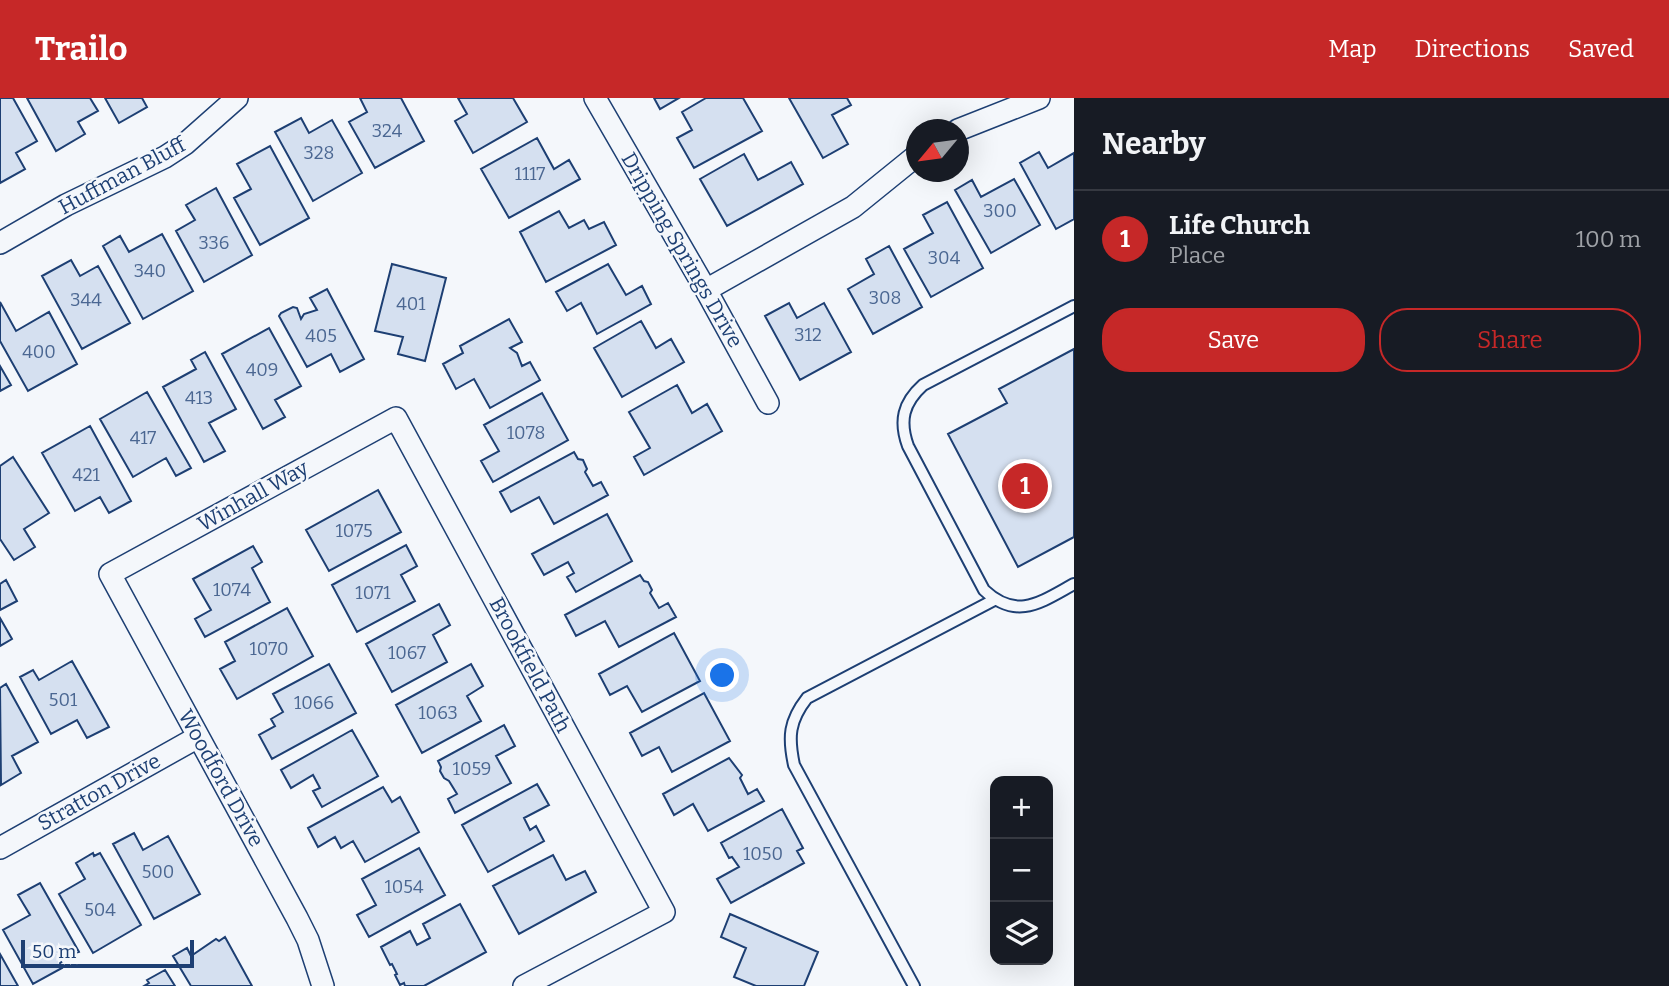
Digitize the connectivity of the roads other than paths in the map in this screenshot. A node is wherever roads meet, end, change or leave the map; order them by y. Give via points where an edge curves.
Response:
1 (237, 98) edge
2 (595, 98) edge
3 (1039, 98) edge
4 (969, 126) edge
5 (906, 164) edge
6 (0, 243) edge
7 (706, 290) junction
8 (1074, 306) edge
9 (768, 404) dead end
10 (396, 418) joint
11 (110, 574) joint
12 (1074, 584) edge
13 (994, 600) junction
14 (198, 737) junction
15 (0, 848) edge
16 (323, 986) edge
17 (524, 986) edge
18 (914, 986) edge

1 - 6 street, Huffman Bluff via 165,157
2 - 7 street, Dripping Springs Drive
3 - 4 street
5 - 7 street via 853,207
7 - 9 street, Dripping Springs Drive
8 - 13 lane via 923,386 906,406 903,433 908,446
10 - 11 street, Winhall Way
10 - 17 street, Brookfield Path via 664,912
11 - 14 street, Woodford Drive
12 - 13 lane via 1036,604 1007,606
13 - 18 lane via 807,698 791,730 794,765
14 - 15 street, Stratton Drive
14 - 16 street, Woodford Drive via 297,918

